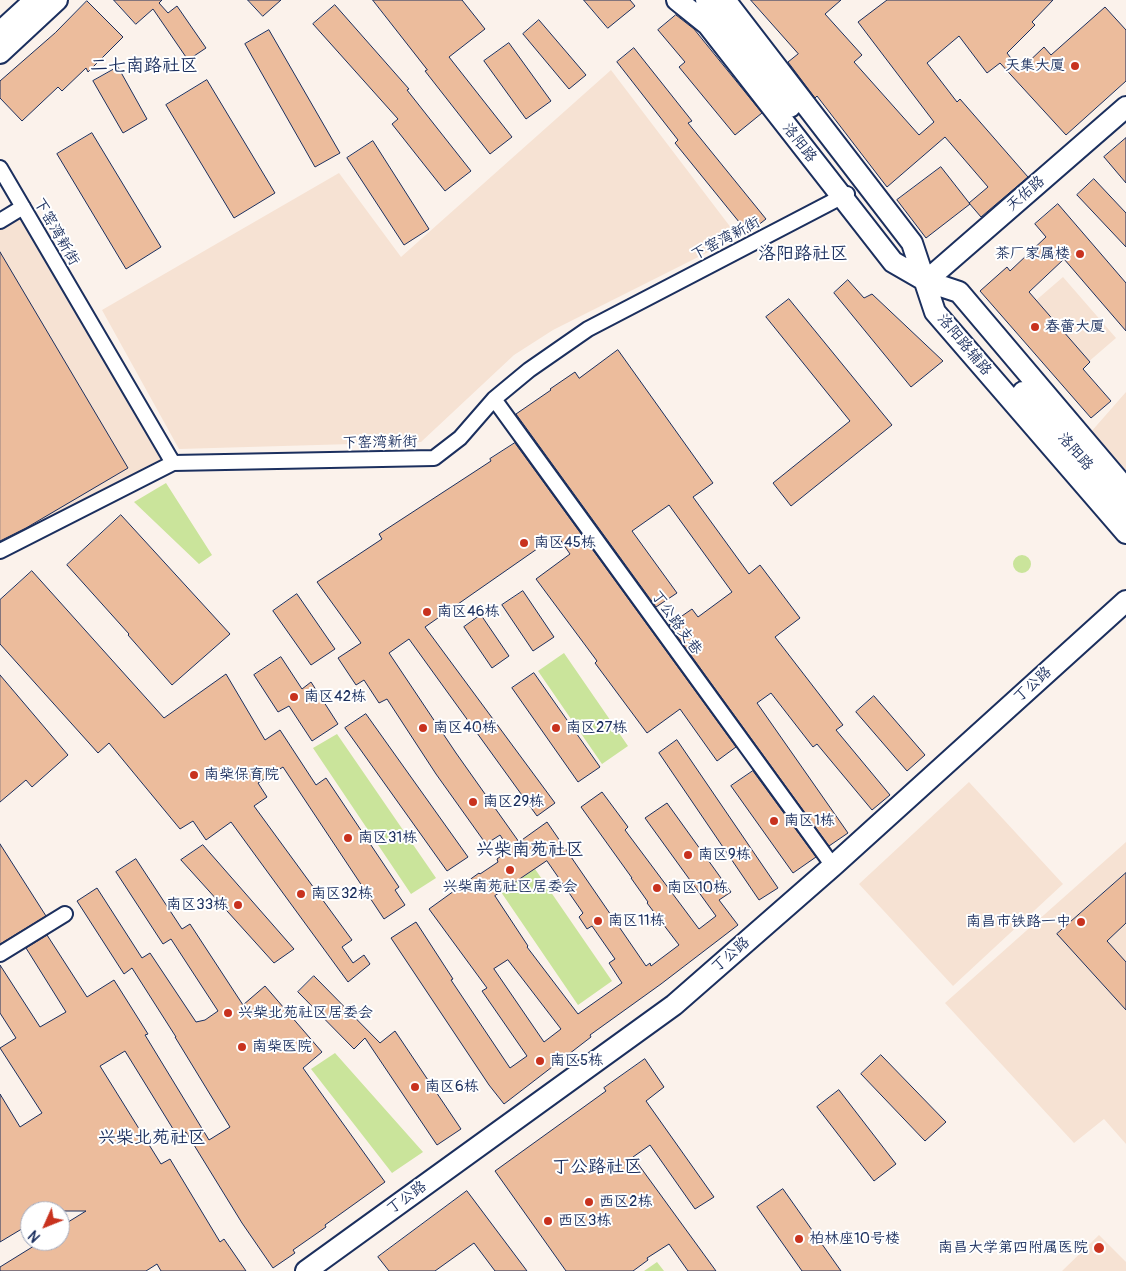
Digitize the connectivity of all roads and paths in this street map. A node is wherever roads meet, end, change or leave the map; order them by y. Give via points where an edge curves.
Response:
1 (35, 0) edge
2 (57, 0) edge
3 (677, 0) edge
4 (694, 0) edge
5 (706, 0) edge
6 (725, 0) edge
7 (0, 32) edge
8 (0, 53) edge
9 (1126, 107) edge
10 (0, 168) edge
11 (844, 195) junction
12 (23, 207) junction
13 (0, 221) edge
14 (926, 281) junction
15 (494, 399) junction
16 (173, 463) junction
17 (1126, 489) edge
18 (1126, 510) edge
19 (1126, 533) edge
20 (0, 551) edge
21 (1126, 601) edge
22 (833, 866) junction
23 (65, 914) dead end
24 (0, 954) edge
25 (306, 1271) edge

1 - 7 street
2 - 8 street
3 - 11 street, 洛阳路 via 708,25
4 - 11 street, 洛阳路
5 - 14 street, 洛阳路
6 - 14 street, 洛阳路 via 912,243
9 - 14 street, 天佑路
10 - 12 street, 下窑湾新街
11 - 14 street, 洛阳路 via 897,257
11 - 15 street, 下窑湾新街 via 588,329
12 - 13 street
12 - 16 street, 下窑湾新街
14 - 17 street, 洛阳路辅路 via 959,292
14 - 18 street, 洛阳路
14 - 19 street, 洛阳路辅路 via 935,312
15 - 16 street, 下窑湾新街 via 460,438 434,458
15 - 22 street, 丁公路支巷
16 - 20 street
21 - 22 street, 丁公路
22 - 25 street, 丁公路 via 674,1005
23 - 24 street

